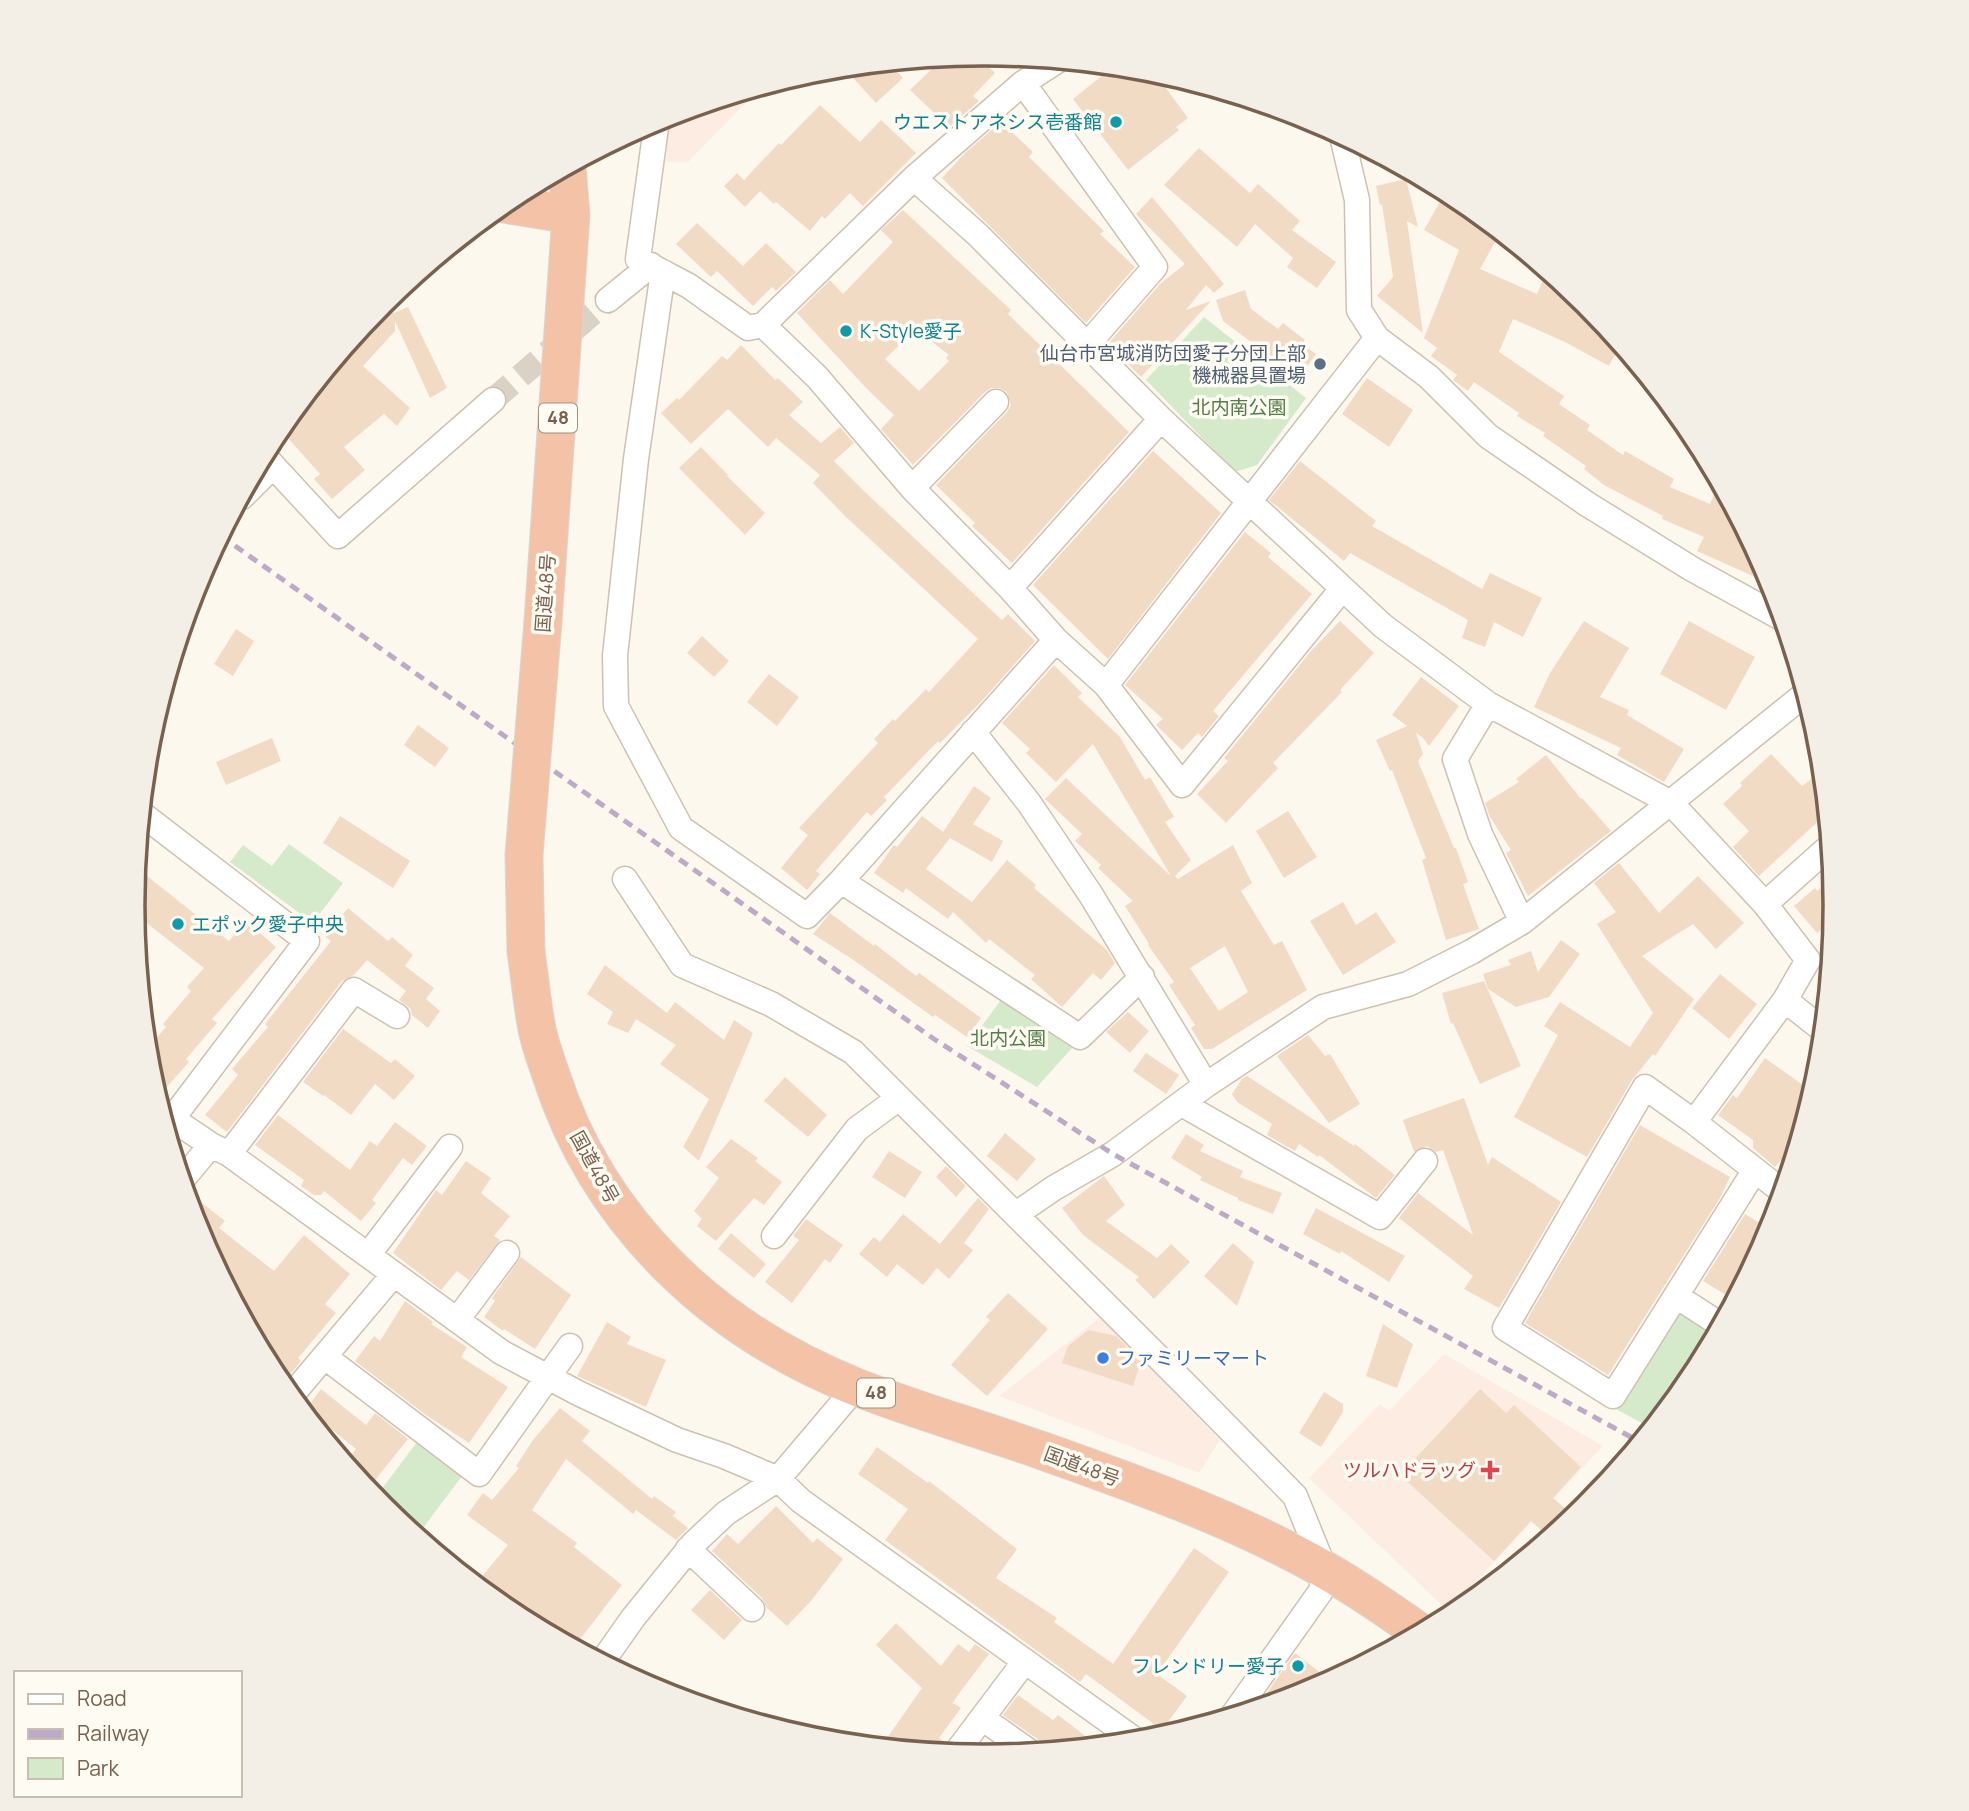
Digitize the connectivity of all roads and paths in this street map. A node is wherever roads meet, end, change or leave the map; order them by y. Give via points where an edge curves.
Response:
1 (1045, 69) edge
2 (1023, 83) junction
3 (655, 134) edge
4 (1345, 148) edge
5 (584, 169) edge
6 (568, 177) edge
7 (914, 177) junction
8 (520, 207) edge
9 (571, 215) junction
10 (657, 268) junction
11 (608, 300) tunnel mouth
12 (763, 325) junction
13 (1377, 338) junction
14 (1087, 345) junction
15 (493, 400) tunnel mouth
16 (996, 402) dead end
17 (1161, 419) junction
18 (271, 464) edge
19 (912, 488) junction
20 (1251, 502) junction
21 (1010, 588) junction
22 (1342, 589) junction
23 (1770, 612) edge
24 (1056, 640) junction
25 (1106, 685) junction
26 (1798, 700) edge
27 (1488, 704) junction
28 (973, 732) junction
29 (1671, 803) junction
30 (150, 820) edge
31 (1822, 853) edge
32 (625, 879) dead end
33 (841, 881) junction
34 (1765, 904) junction
35 (1522, 922) junction
36 (1142, 977) junction
37 (1785, 1000) junction
38 (397, 1016) dead end
39 (1815, 1023) edge
40 (1206, 1086) junction
41 (900, 1098) junction
42 (1182, 1104) junction
43 (171, 1110) edge
44 (173, 1119) edge
45 (1695, 1122) junction
46 (450, 1147) dead end
47 (220, 1150) junction
48 (1424, 1161) dead end
49 (1755, 1170) junction
50 (190, 1174) edge
51 (1775, 1186) edge
52 (1016, 1214) junction
53 (774, 1236) dead end
54 (507, 1253) dead end
55 (368, 1255) junction
56 (394, 1274) junction
57 (1676, 1296) junction
58 (457, 1320) junction
59 (1714, 1320) edge
60 (570, 1346) dead end
61 (325, 1357) junction
62 (550, 1378) junction
63 (856, 1387) junction
64 (298, 1388) edge
65 (778, 1479) junction
66 (688, 1549) junction
67 (1325, 1570) junction
68 (752, 1609) dead end
69 (1412, 1627) edge
70 (607, 1655) edge
71 (1026, 1661) junction
72 (1241, 1704) edge
73 (982, 1718) junction
74 (1124, 1732) edge
75 (1018, 1743) edge
76 (963, 1744) edge

1 - 2 street
2 - 7 street
2 - 14 street via 1155,267
3 - 10 street via 638,259
4 - 13 street via 1357,200 1359,310
5 - 9 highway, 48
6 - 9 highway, 48
7 - 12 street
7 - 14 street
8 - 9 highway
9 - 63 highway, 国道48号 / 48, bridge via 524,855 526,952 537,1031 559,1100 585,1157 615,1205 653,1250 697,1294 746,1329
10 - 11 street
10 - 12 street via 748,328
10 - 33 street via 615,656 616,706 681,828 807,916
12 - 19 street via 817,377
13 - 20 street
13 - 23 street via 1429,377 1488,436 1587,504
14 - 17 street
15 - 18 street via 338,536
16 - 19 street
17 - 20 street
17 - 21 street
19 - 21 street
20 - 22 street
20 - 25 street
21 - 24 street
22 - 25 street via 1182,785
22 - 27 street via 1383,626
24 - 25 street
24 - 28 street
26 - 29 street
27 - 29 street
27 - 35 street via 1455,759 1480,834
28 - 33 street
28 - 36 street via 1029,803
29 - 34 street
29 - 35 street
30 - 43 street via 307,941
31 - 34 street
32 - 41 street via 682,965 771,1004 853,1052
33 - 36 street via 1080,1037
34 - 37 street via 1808,960
35 - 40 street via 1408,984 1323,1007
36 - 40 street
37 - 39 street
37 - 45 street
38 - 47 street via 354,990
40 - 42 street
41 - 52 street
41 - 53 street via 856,1129
42 - 48 street via 1380,1217
42 - 52 street via 1113,1154
44 - 47 street
45 - 49 street
45 - 57 street via 1646,1087 1505,1328 1613,1396
46 - 55 street
47 - 50 street
47 - 55 street
49 - 51 street
49 - 57 street
52 - 67 street via 1295,1496
54 - 58 street
55 - 56 street
56 - 58 street
56 - 61 street
57 - 59 street
58 - 62 street via 501,1352
60 - 62 street
61 - 62 street via 479,1474
61 - 64 street
62 - 65 street via 677,1440
63 - 65 street
63 - 67 highway, 国道48号 / 48 via 1158,1494
65 - 66 street via 726,1513
65 - 71 street via 801,1501
66 - 68 street
66 - 70 street
67 - 69 highway, 国道48号 / 48
67 - 72 street via 1321,1591
71 - 73 street
71 - 74 street
73 - 75 street
73 - 76 street

